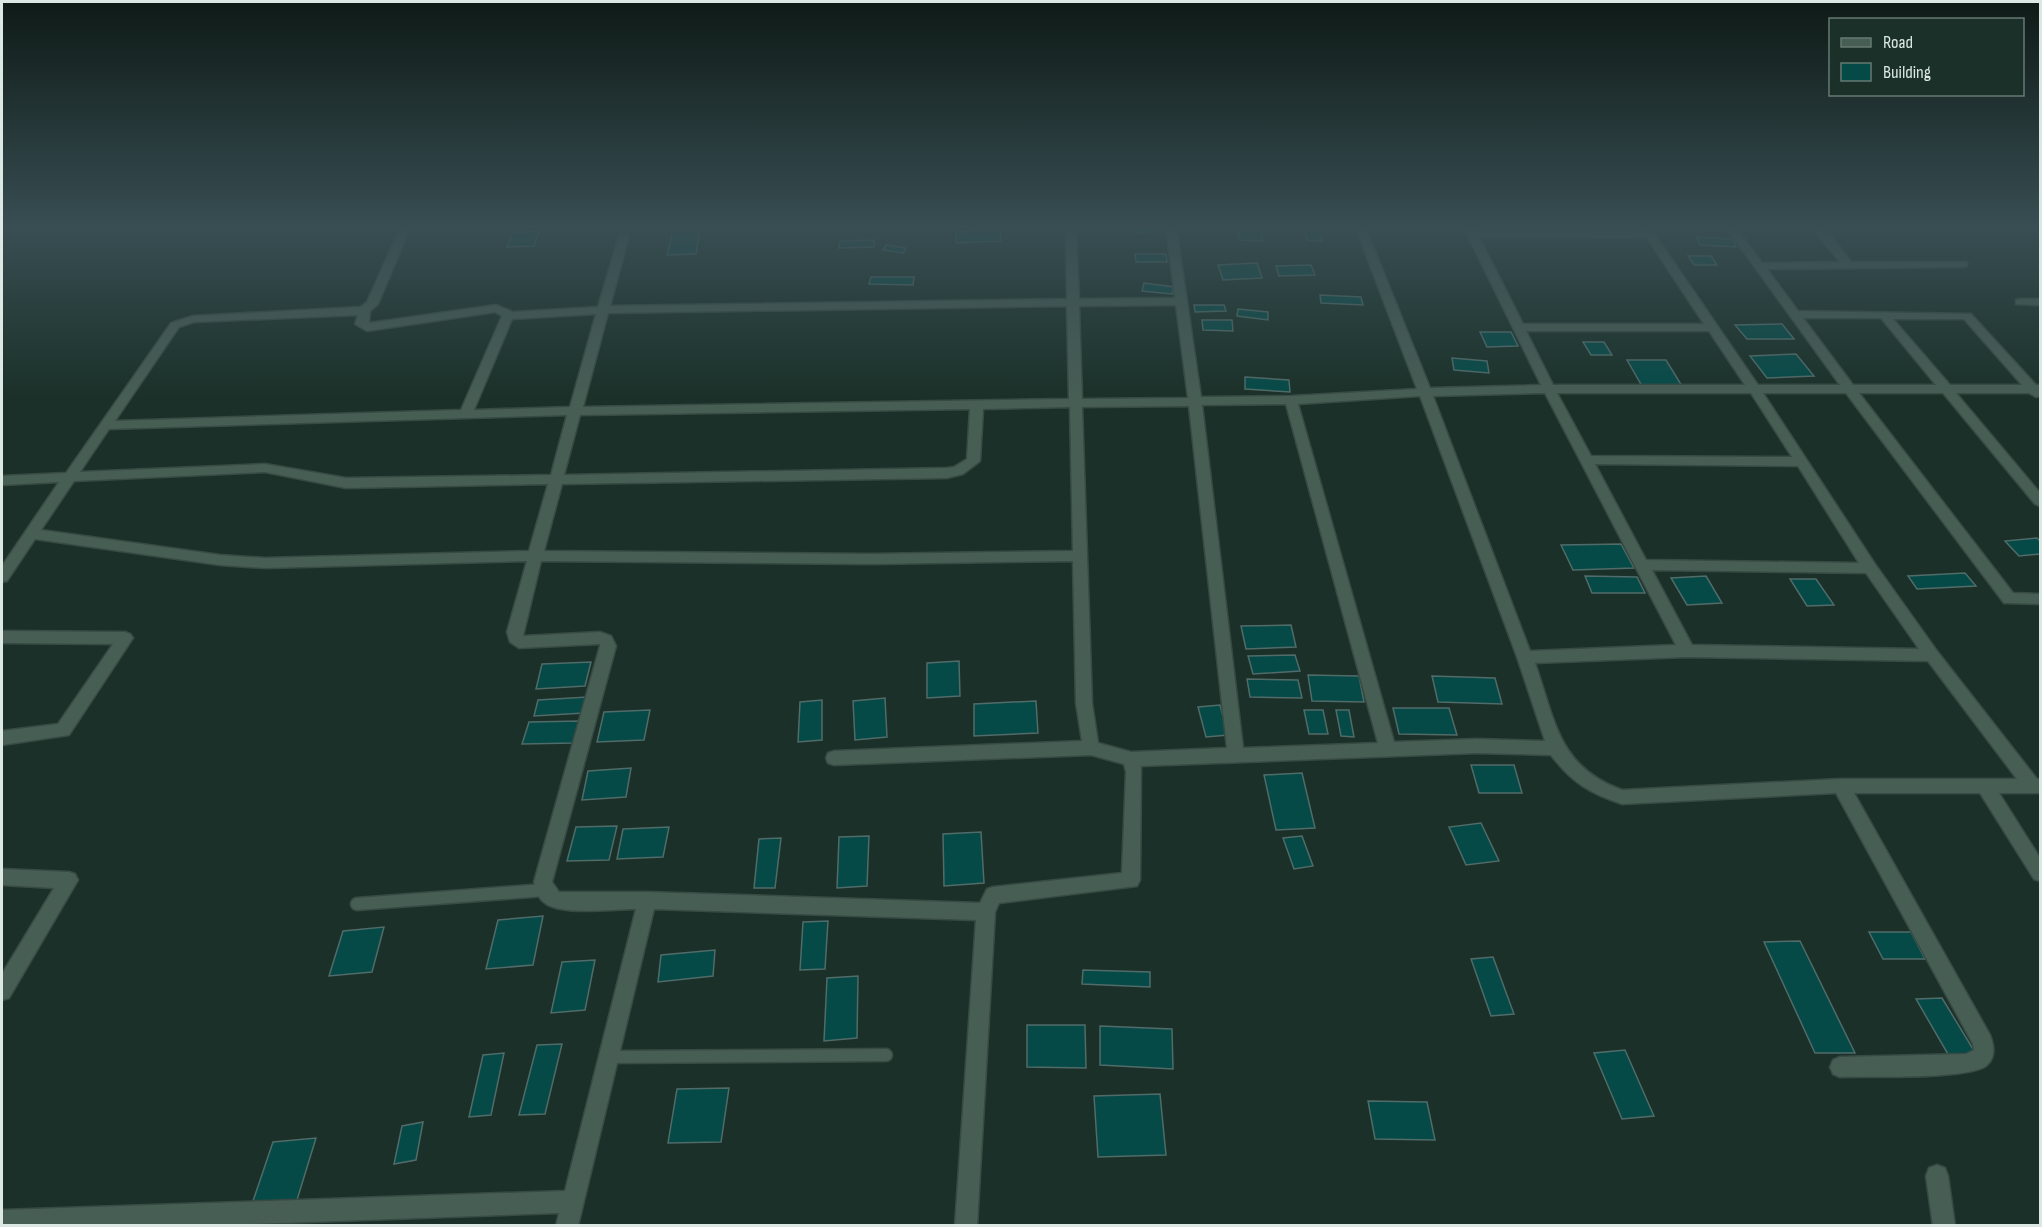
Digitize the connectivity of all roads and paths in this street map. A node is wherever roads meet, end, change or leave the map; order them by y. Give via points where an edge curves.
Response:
1 (381, 283) edge
2 (611, 283) edge
3 (1073, 283) edge
4 (1179, 283) edge
5 (1382, 283) edge
6 (1496, 283) edge
7 (1683, 283) edge
8 (1772, 283) edge
9 (1073, 301) junction
10 (1182, 301) junction
11 (2020, 302) dead end
12 (2040, 302) edge
13 (365, 310) junction
14 (603, 310) junction
15 (1794, 314) junction
16 (1884, 315) junction
17 (508, 316) junction
18 (1712, 327) junction
19 (1519, 328) junction
20 (1549, 389) junction
21 (1755, 390) junction
22 (1851, 390) junction
23 (1946, 390) junction
24 (1425, 392) junction
25 (2038, 392) edge
26 (1291, 400) junction
27 (1195, 401) junction
28 (1076, 403) junction
29 (977, 405) junction
30 (576, 411) junction
31 (465, 415) junction
32 (105, 424) junction
33 (1587, 460) junction
34 (1802, 462) junction
35 (66, 478) junction
36 (555, 479) junction
37 (2, 480) edge
38 (2040, 501) edge
39 (33, 534) junction
40 (535, 556) junction
41 (1079, 556) junction
42 (1641, 565) junction
43 (1870, 568) junction
44 (2, 577) edge
45 (2040, 599) edge
46 (2, 637) edge
47 (1687, 651) junction
48 (1932, 655) junction
49 (1525, 657) junction
50 (2, 738) edge
51 (1091, 748) junction
52 (1556, 748) junction
53 (1388, 749) junction
54 (1236, 755) junction
55 (834, 758) dead end
56 (1131, 759) junction
57 (2036, 785) edge
58 (1841, 786) junction
59 (1984, 786) junction
60 (2040, 873) edge
61 (2, 877) edge
62 (544, 890) junction
63 (647, 900) junction
64 (357, 903) dead end
65 (986, 912) junction
66 (2, 991) edge
67 (886, 1055) dead end
68 (609, 1057) junction
69 (1840, 1067) dead end
70 (1937, 1176) dead end
71 (573, 1202) junction
72 (2, 1221) edge
73 (567, 1226) edge
74 (966, 1226) edge
75 (1944, 1226) edge

1 - 13 street
2 - 14 street
3 - 9 street
4 - 10 street
5 - 24 street
6 - 19 street
7 - 18 street
8 - 15 street
9 - 10 street
9 - 14 street
9 - 28 street
10 - 27 street
11 - 12 street
13 - 17 street via 362,324 367,327 496,308 503,309
13 - 32 street via 185,321 171,329
14 - 17 street
14 - 30 street
15 - 16 street
15 - 22 street
16 - 23 street
16 - 25 street via 1967,316
17 - 31 street
18 - 19 street
18 - 21 street
19 - 20 street
20 - 21 street
20 - 24 street
20 - 33 street
21 - 22 street
21 - 34 street
22 - 23 street
22 - 45 street via 2009,598
23 - 25 street
23 - 38 street
24 - 26 street
24 - 49 street
26 - 27 street
26 - 53 street
27 - 28 street
27 - 54 street
28 - 29 street
28 - 41 street
29 - 30 street
29 - 36 street via 973,461 947,473
30 - 31 street
30 - 36 street
31 - 32 street
32 - 35 street
33 - 34 street
33 - 42 street
34 - 43 street
35 - 36 street via 265,468 346,483
35 - 37 street
35 - 39 street
36 - 40 street
39 - 40 street via 241,562
39 - 44 street
40 - 41 street
40 - 62 street via 515,638 526,643 600,638 608,646
41 - 51 street via 1084,703
42 - 43 street
42 - 47 street
43 - 48 street
46 - 50 street via 125,638 63,730
47 - 48 street
47 - 49 street
48 - 57 street
49 - 52 street
51 - 55 street
51 - 56 street
52 - 53 street
52 - 58 street via 1571,769 1597,788 1622,797
53 - 54 street
54 - 56 street
56 - 65 street via 1131,880 993,896
57 - 59 street
58 - 59 street
58 - 69 street via 1983,1042 1984,1052 1980,1059 1966,1064
59 - 60 street
61 - 66 street via 69,880
62 - 63 street via 559,901
62 - 64 lane
63 - 65 street
63 - 68 street
65 - 74 street
67 - 68 lane
68 - 71 street
70 - 75 street
71 - 72 street
71 - 73 street

